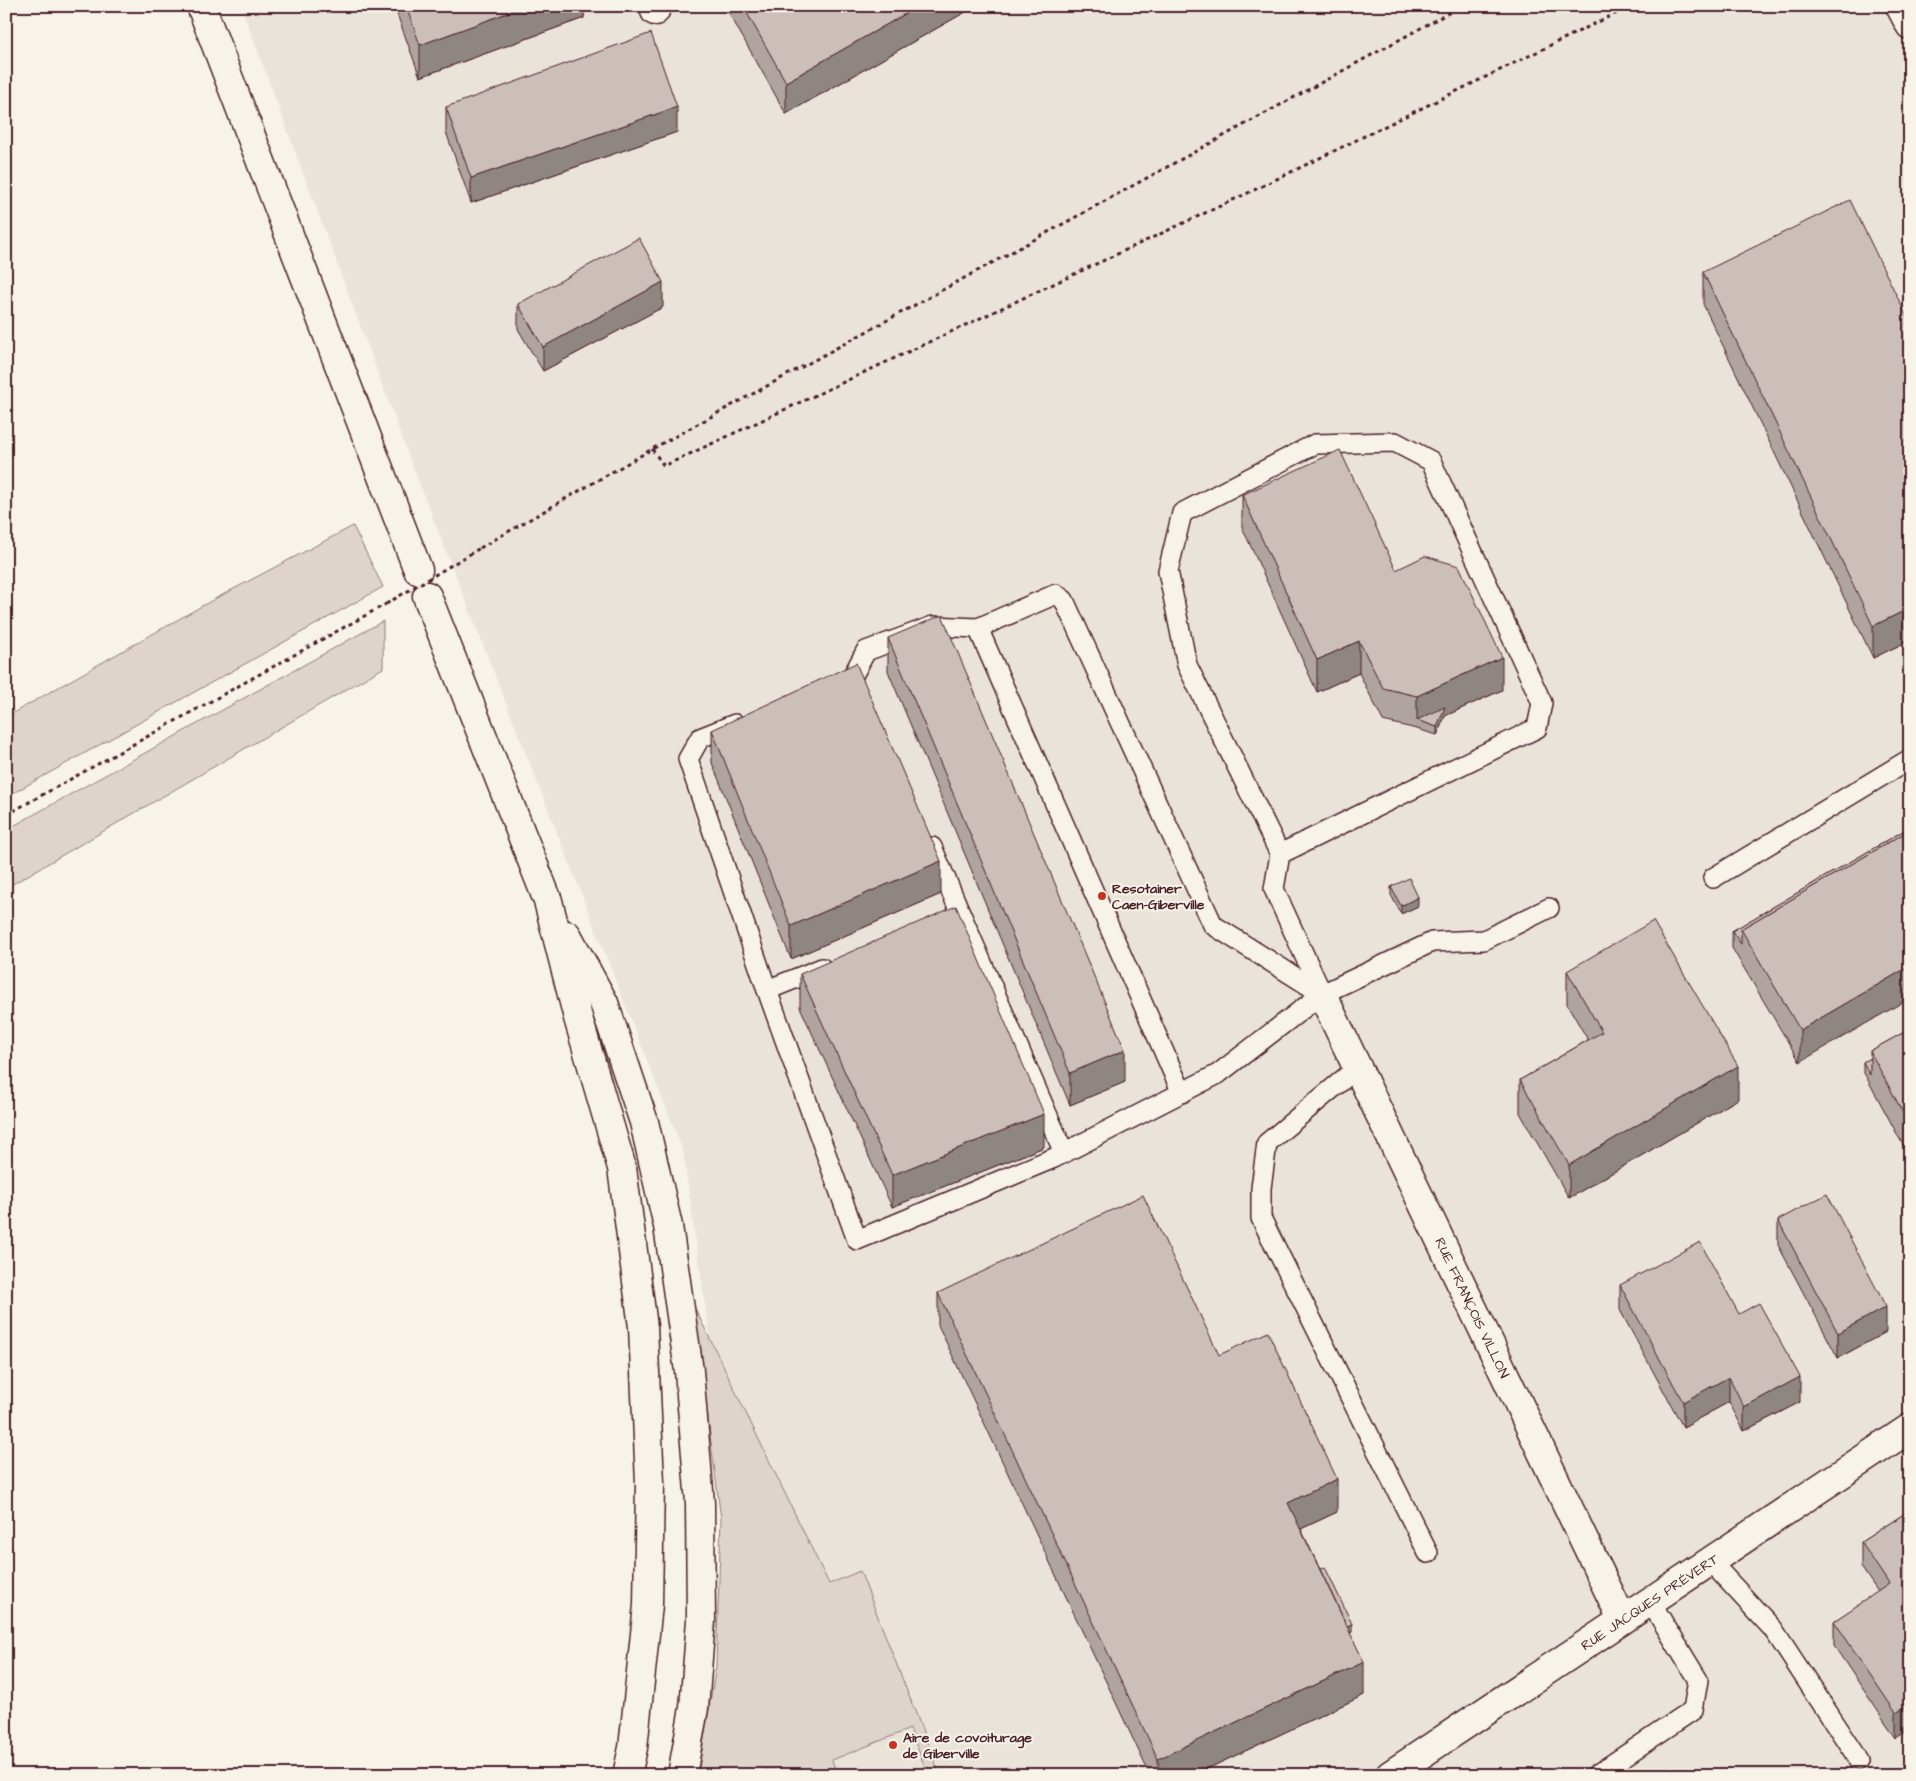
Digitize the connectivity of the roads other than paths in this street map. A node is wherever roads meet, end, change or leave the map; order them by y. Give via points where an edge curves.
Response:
1 (201, 6) edge
2 (1900, 6) edge
3 (1910, 25) edge
4 (418, 570) dead end
5 (428, 596) dead end
6 (978, 628) junction
7 (834, 684) edge
8 (754, 717) edge
9 (1910, 759) edge
10 (925, 831) edge
11 (1280, 854) junction
12 (1713, 878) dead end
13 (548, 901) junction
14 (1549, 908) dead end
15 (959, 911) junction
16 (941, 919) edge
17 (840, 960) edge
18 (767, 990) junction
19 (1322, 994) junction
20 (1357, 1068) junction
21 (1182, 1093) junction
22 (1064, 1153) junction
23 (1910, 1428) edge
24 (1428, 1553) dead end
25 (1710, 1561) junction
26 (1650, 1601) junction
27 (1622, 1619) junction
28 (1859, 1760) dead end
29 (1396, 1773) edge
30 (627, 1775) edge
31 (682, 1775) edge
32 (1596, 1775) edge

1 - 4 main road
2 - 3 main road
5 - 13 main road
6 - 7 lane via 933,626 866,651 858,683
6 - 19 lane via 1056,594 1064,600 1213,925
6 - 21 lane
8 - 18 lane via 700,738 688,760
9 - 12 lane
10 - 15 lane
11 - 11 lane via 1537,728 1542,703 1431,461 1395,442 1315,444 1182,513 1168,570 1187,665
11 - 19 lane via 1274,889
13 - 30 main road via 622,1168 644,1327 650,1483 648,1605
13 - 31 main road via 604,1002 644,1122 669,1236 689,1371 700,1503 701,1620 694,1708
14 - 19 lane via 1484,940 1432,942
15 - 16 lane
15 - 22 lane
17 - 18 lane
18 - 22 lane via 857,1240
19 - 20 main road, RUE FRANÇOIS VILLON
19 - 21 lane via 1218,1074
20 - 24 lane via 1267,1143 1261,1218
20 - 27 main road, RUE FRANÇOIS VILLON
21 - 22 lane
23 - 25 main road, RUE JACQUES PRÉVERT
25 - 26 main road, RUE JACQUES PRÉVERT
25 - 28 lane via 1773,1630
26 - 27 main road, RUE JACQUES PRÉVERT
26 - 32 lane via 1698,1680 1693,1710
27 - 29 main road, RUE JACQUES PRÉVERT

